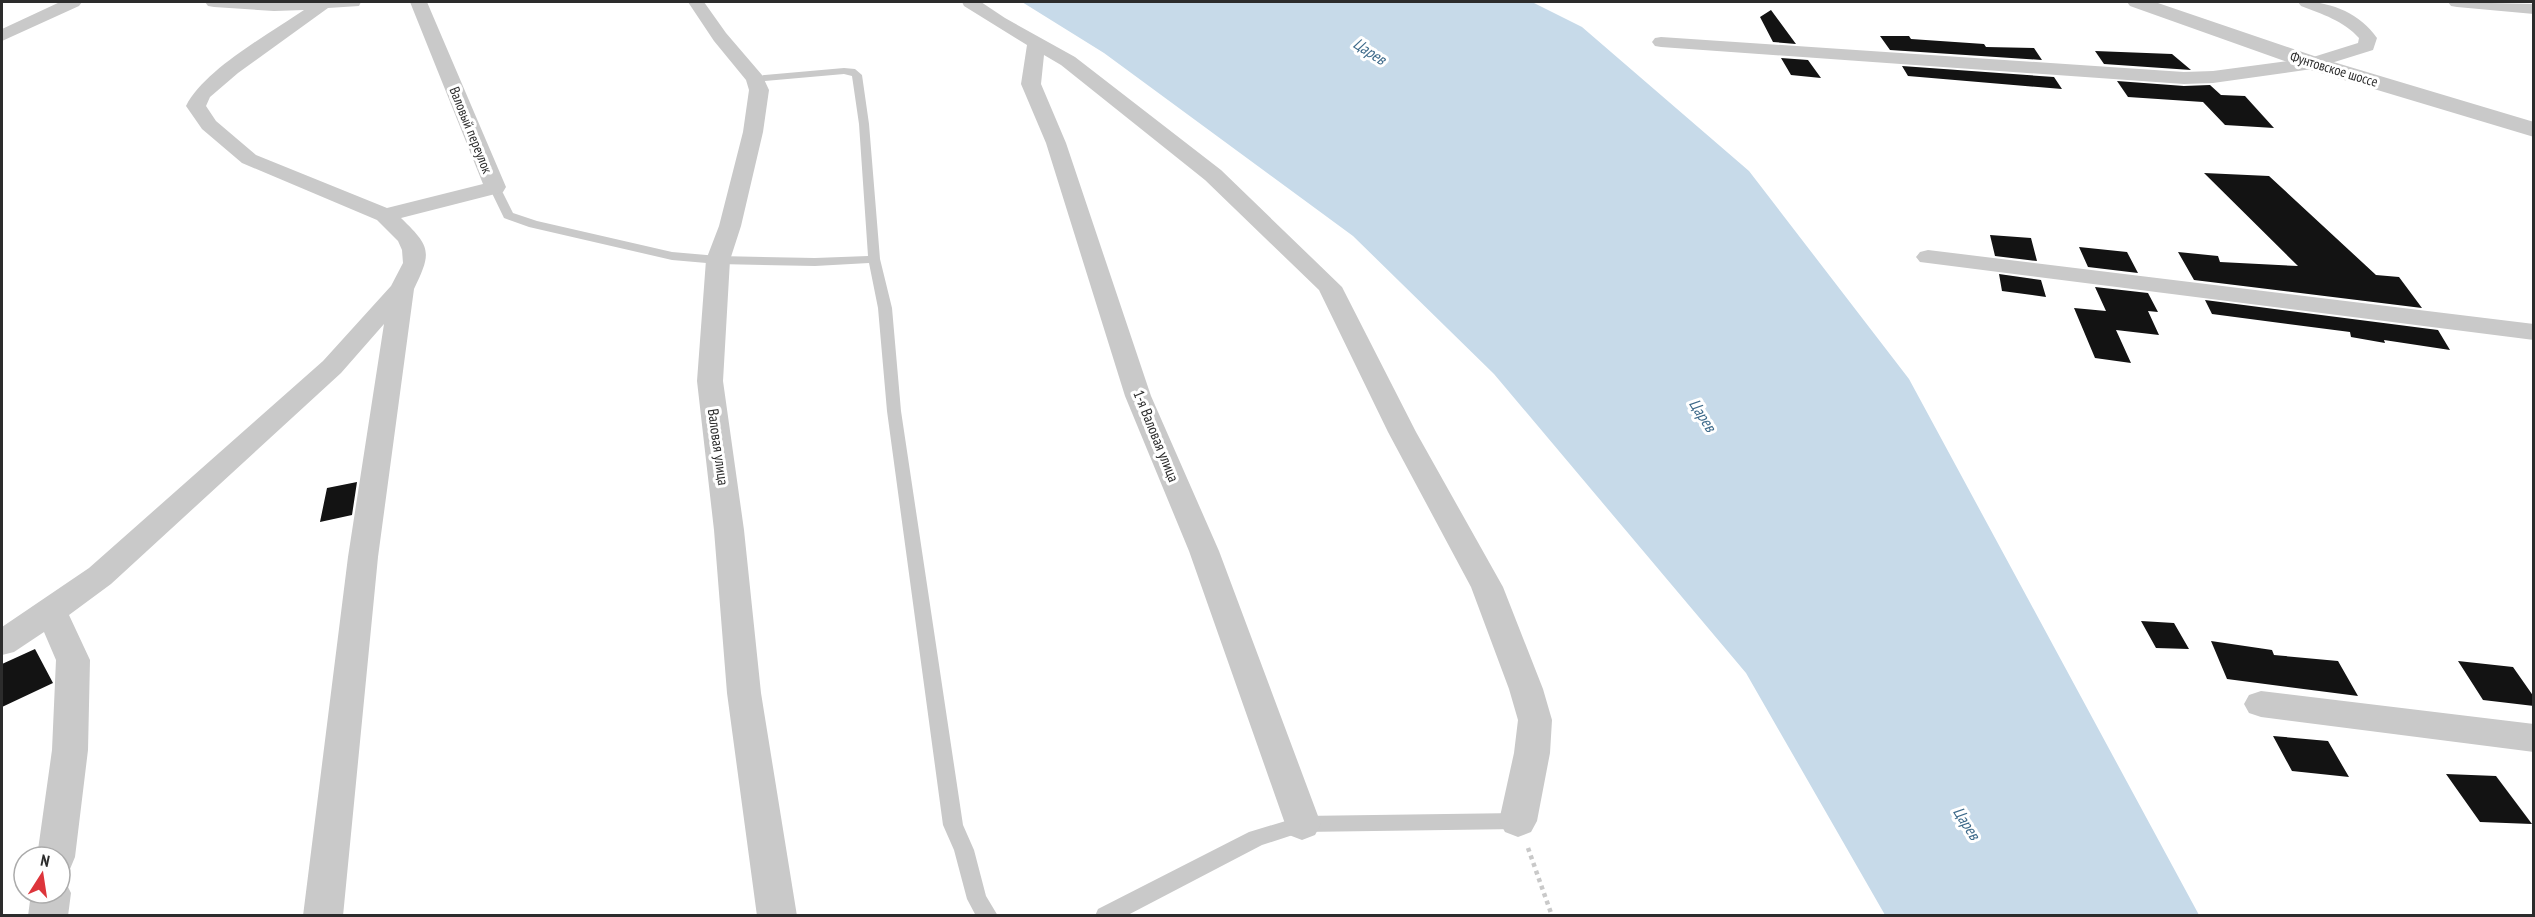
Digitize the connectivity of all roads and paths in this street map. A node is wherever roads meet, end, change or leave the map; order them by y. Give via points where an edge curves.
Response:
1 (73, 2) edge
2 (214, 2) edge
3 (353, 2) edge
4 (420, 2) edge
5 (696, 2) edge
6 (970, 2) edge
7 (2137, 2) edge
8 (2307, 2) edge
9 (2457, 2) edge
10 (324, 3) edge
11 (2339, 7) edge
12 (2534, 9) edge
13 (2, 36) edge
14 (1661, 42) dead end
15 (1036, 43) junction
16 (2312, 63) junction
17 (755, 79) junction
18 (2534, 130) edge
19 (495, 187) junction
20 (385, 215) junction
21 (1928, 257) dead end
22 (874, 259) junction
23 (718, 260) junction
24 (402, 289) junction
25 (2534, 333) edge
26 (51, 611) junction
27 (2, 643) edge
28 (2261, 704) dead end
29 (2534, 738) edge
30 (1518, 821) junction
31 (1302, 824) junction
32 (58, 845) edge
33 (323, 915) edge
34 (777, 915) edge
35 (988, 915) edge
36 (1105, 915) edge
37 (1552, 915) edge

1 - 13 street
2 - 10 street
3 - 10 street
4 - 19 street, Валовый переулок
5 - 17 street
6 - 15 street
7 - 16 street, Фунтовское шоссе
8 - 11 street
9 - 12 street
10 - 20 street via 231,69 202,94 196,106 209,125 249,159
11 - 16 street via 2364,33 2368,43 2361,49
14 - 16 street via 2184,78
15 - 30 street via 1068,61 1213,175 1330,287 1402,432 1487,587 1526,689 1535,720
15 - 31 street, 1-я Валовая улица via 1030,84 1056,143 1138,396 1204,551
16 - 18 street, Фунтовское шоссе
17 - 22 lane via 844,71 857,75
17 - 23 street, Валовая улица via 759,90 753,132
19 - 20 street, Валовый переулок
19 - 23 lane via 508,215 533,224 672,256
20 - 24 street via 408,238 414,250 415,263
21 - 25 street
22 - 23 lane
22 - 35 lane via 885,308 894,411 954,825 977,899
23 - 34 street, Валовая улица via 710,381 744,693
24 - 26 street via 332,366 100,576
24 - 33 street via 363,557
26 - 27 street
26 - 32 street via 73,660 70,750
28 - 29 street
30 - 31 lane
30 - 37 path
31 - 36 lane via 1256,838

